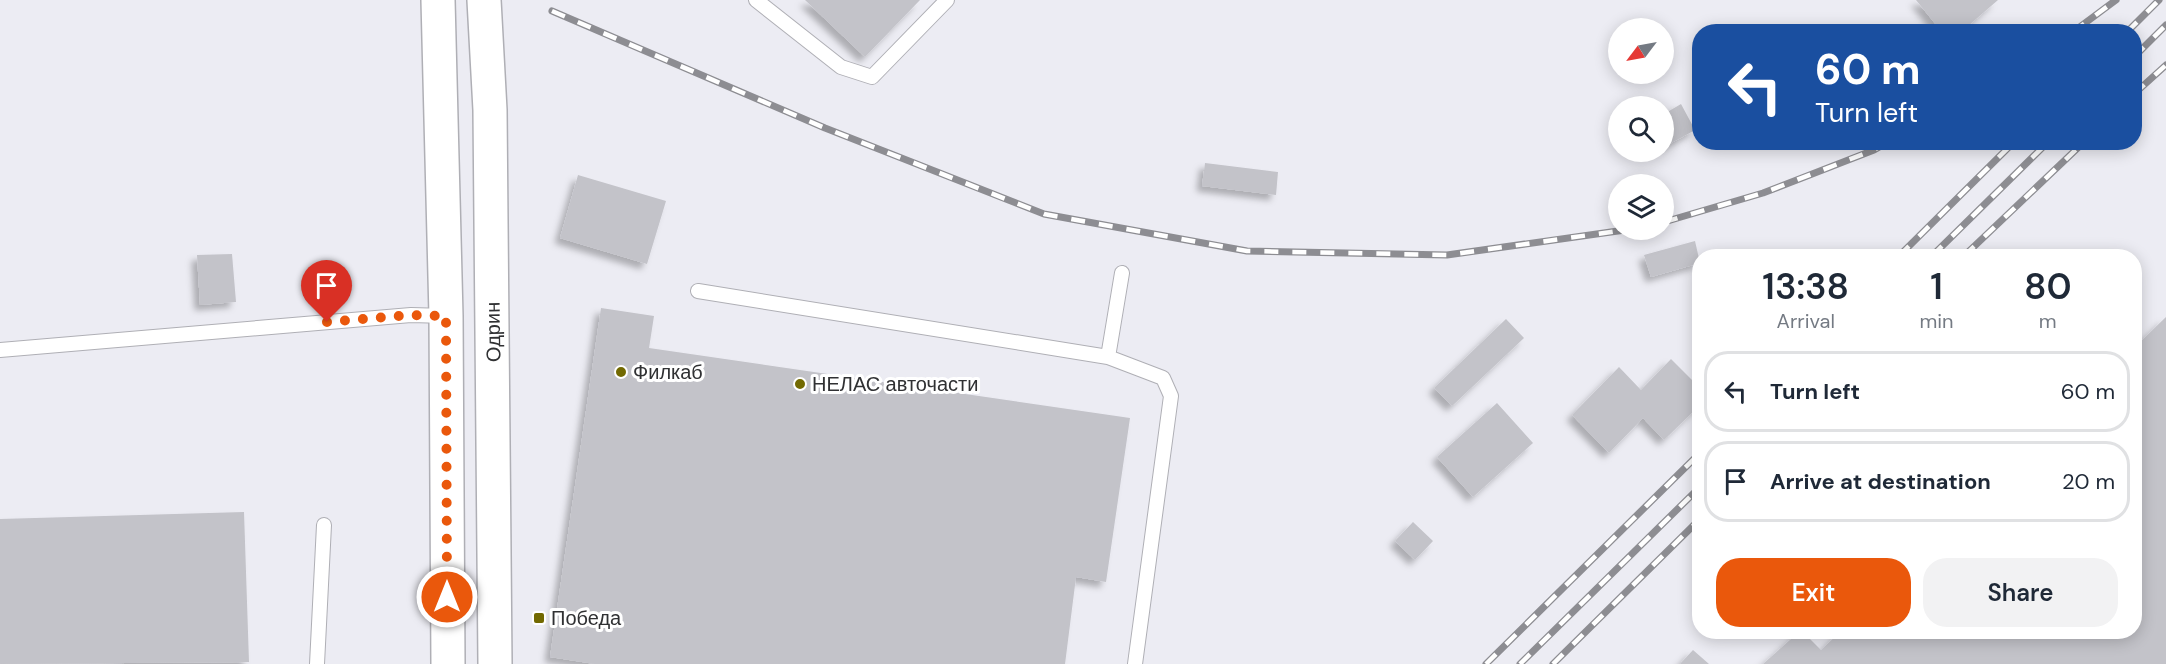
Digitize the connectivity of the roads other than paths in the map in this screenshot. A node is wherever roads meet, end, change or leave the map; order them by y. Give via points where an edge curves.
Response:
1 (438, 0) edge
2 (484, 0) edge
3 (756, 0) edge
4 (947, 0) edge
5 (1122, 273) dead end
6 (698, 291) dead end
7 (446, 316) junction
8 (0, 350) edge
9 (1108, 357) junction
10 (324, 525) dead end
11 (317, 664) edge
12 (448, 664) edge
13 (495, 664) edge
14 (1135, 664) edge

1 - 7 main road
2 - 13 main road, Одрин via 490,110
3 - 4 lane via 841,67 873,77
5 - 9 lane
6 - 9 lane
7 - 8 lane via 411,315
7 - 12 main road
9 - 14 lane via 1163,378 1171,396
10 - 11 lane

